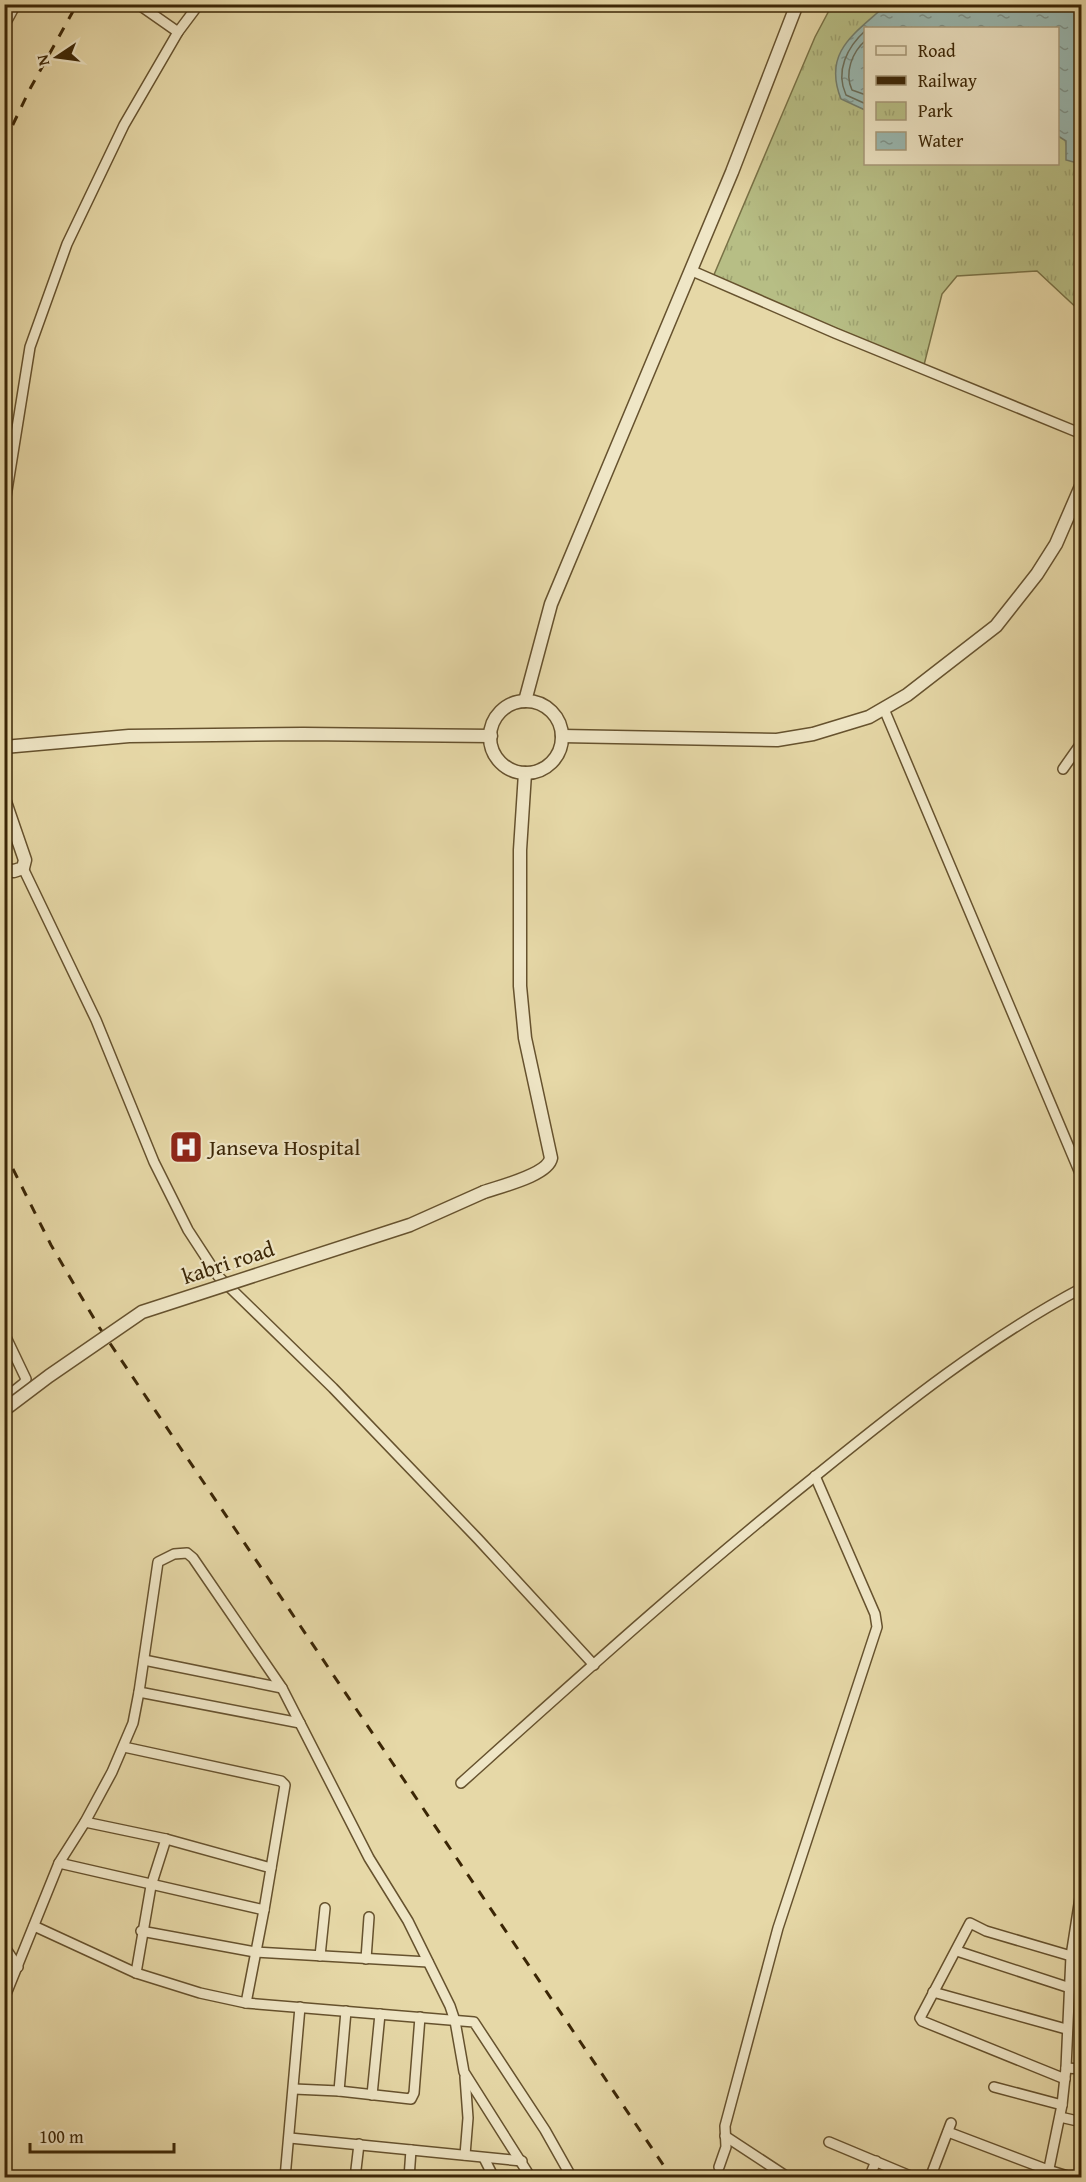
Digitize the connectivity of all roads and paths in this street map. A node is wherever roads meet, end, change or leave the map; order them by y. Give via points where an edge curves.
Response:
1 (16, 4) edge
2 (138, 4) edge
3 (199, 4) edge
4 (796, 4) edge
5 (4, 26) edge
6 (178, 32) junction
7 (690, 270) junction
8 (1082, 434) edge
9 (1082, 484) edge
10 (4, 509) edge
11 (525, 701) junction
12 (884, 709) junction
13 (491, 736) junction
14 (562, 736) junction
15 (1082, 742) edge
16 (4, 747) edge
17 (1063, 769) dead end
18 (525, 773) junction
19 (4, 799) edge
20 (23, 868) junction
21 (4, 870) edge
22 (1082, 1178) edge
23 (1082, 1288) edge
24 (4, 1333) edge
25 (4, 1399) edge
26 (4, 1410) edge
27 (815, 1476) junction
28 (144, 1660) junction
29 (594, 1665) junction
30 (282, 1688) junction
31 (139, 1692) junction
32 (300, 1723) junction
33 (124, 1747) junction
34 (460, 1783) dead end
35 (85, 1822) junction
36 (166, 1839) junction
37 (59, 1863) junction
38 (271, 1868) junction
39 (1082, 1885) edge
40 (151, 1886) junction
41 (325, 1908) dead end
42 (264, 1910) junction
43 (369, 1917) dead end
44 (34, 1926) junction
45 (141, 1931) junction
46 (4, 1946) edge
47 (957, 1951) junction
48 (255, 1952) junction
49 (320, 1956) junction
50 (1071, 1956) junction
51 (366, 1959) junction
52 (428, 1962) junction
53 (18, 1967) junction
54 (135, 1973) junction
55 (1070, 1988) junction
56 (933, 1992) junction
57 (4, 1999) edge
58 (246, 2003) junction
59 (300, 2007) junction
60 (346, 2011) junction
61 (380, 2014) junction
62 (420, 2018) junction
63 (455, 2020) junction
64 (1066, 2029) junction
65 (1066, 2068) junction
66 (1082, 2069) edge
67 (464, 2072) junction
68 (1065, 2079) junction
69 (994, 2087) dead end
70 (294, 2089) junction
71 (339, 2091) junction
72 (372, 2095) junction
73 (1062, 2105) junction
74 (1060, 2117) junction
75 (1082, 2122) edge
76 (725, 2136) junction
77 (290, 2138) junction
78 (829, 2142) dead end
79 (359, 2144) junction
80 (411, 2150) junction
81 (465, 2155) junction
82 (484, 2158) junction
83 (522, 2161) junction
84 (876, 2161) junction
85 (719, 2167) dead end
86 (1047, 2174) edge
87 (285, 2178) edge
88 (355, 2178) edge
89 (409, 2178) edge
90 (494, 2178) edge
91 (531, 2178) edge
92 (572, 2178) edge
93 (789, 2178) edge
94 (869, 2178) edge
95 (915, 2178) edge
96 (930, 2178) edge
97 (1074, 2178) edge

1 - 5 street
2 - 6 street
3 - 6 street
4 - 7 street
6 - 10 street via 124,125 68,244 30,347
7 - 8 street
7 - 11 street via 551,604
9 - 12 street via 1056,544 996,626
11 - 13 street via 500,712
11 - 14 street via 539,703 551,711
12 - 14 street via 813,734 777,740
12 - 22 street
13 - 16 street via 129,736
13 - 18 street via 494,753 502,763
14 - 18 street via 552,762 542,770
15 - 17 street
18 - 26 street, kabri road, bridge via 520,850 520,986 525,1038 551,1158 548,1166 410,1225 142,1312
19 - 20 street via 24,854
20 - 21 street
20 - 29 street via 96,1020 154,1162 188,1230 218,1276 340,1395
23 - 27 street via 952,1368
24 - 25 street via 26,1379
27 - 29 street
27 - 76 street via 875,1614 877,1627 778,1928
28 - 30 street
28 - 30 street via 157,1564 165,1557 184,1552 193,1558
28 - 31 street
29 - 34 street
30 - 32 street
31 - 32 street
31 - 33 street
32 - 52 street
33 - 35 street
33 - 38 street via 284,1782 286,1790
35 - 36 street
35 - 37 street
36 - 38 street
36 - 40 street
37 - 40 street
37 - 44 street
38 - 42 street
39 - 50 street
40 - 42 street
40 - 45 street
41 - 49 street
42 - 48 street
43 - 51 street
44 - 53 street
44 - 54 street
45 - 48 street
45 - 54 street
46 - 53 street
47 - 50 street via 971,1922 986,1931
47 - 55 street
47 - 56 street
48 - 49 street
48 - 58 street
49 - 51 street
50 - 55 street
51 - 52 street
52 - 63 street
53 - 57 street
54 - 58 street
55 - 64 street
56 - 64 street
56 - 68 street via 922,2021
58 - 59 street
59 - 60 street
59 - 70 street
60 - 61 street
60 - 71 street
61 - 62 street
61 - 72 street
62 - 63 street
62 - 72 street via 413,2097 405,2100
63 - 67 street
63 - 92 street via 470,2020 477,2025
64 - 65 street
65 - 66 street
65 - 68 street
67 - 81 street via 468,2118
67 - 83 street
68 - 73 street
69 - 73 street
70 - 71 street
70 - 77 street
71 - 72 street
73 - 74 street
74 - 75 street
74 - 86 street
76 - 85 street via 726,2147
76 - 93 street
77 - 79 street
77 - 87 street
78 - 84 street
79 - 80 street
79 - 88 street
80 - 81 street
80 - 89 street
81 - 82 street
82 - 83 street
82 - 90 street
83 - 91 street
84 - 94 street
84 - 95 street
86 - 96 street via 950,2128
86 - 97 street

